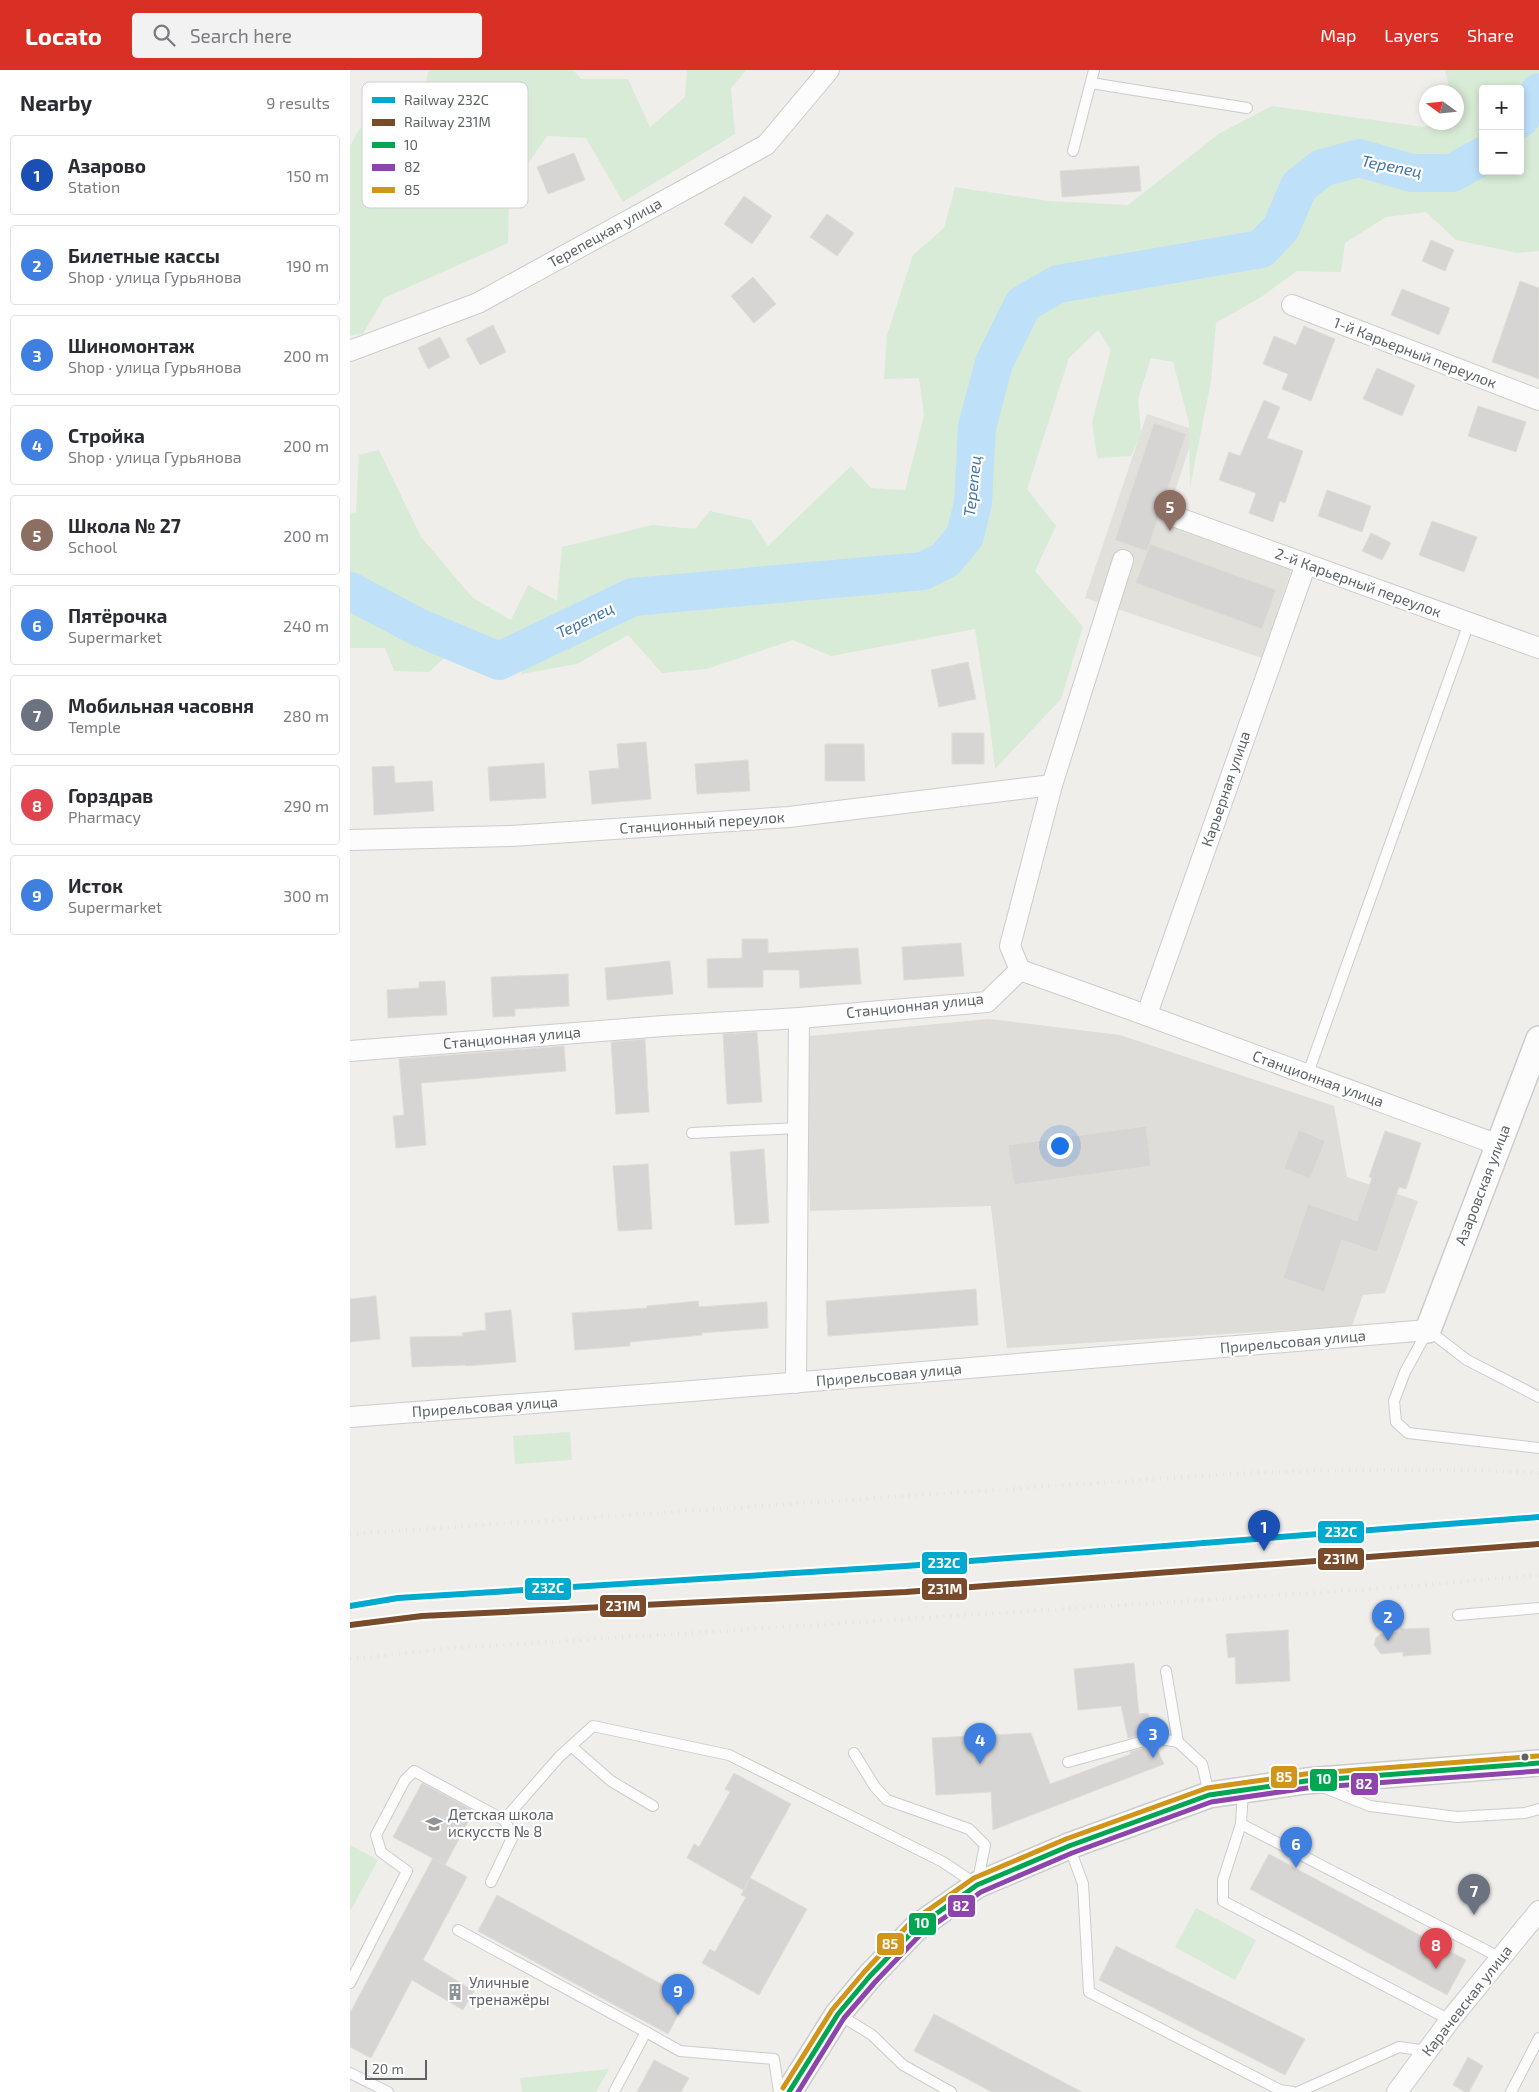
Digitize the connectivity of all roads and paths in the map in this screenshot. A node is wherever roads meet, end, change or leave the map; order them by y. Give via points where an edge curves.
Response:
1 (829, 70) edge
2 (1094, 70) edge
3 (1091, 83) junction
4 (1247, 108) dead end
5 (1073, 150) dead end
6 (1292, 306) dead end
7 (350, 351) edge
8 (1539, 400) edge
9 (1176, 517) dead end
10 (1123, 560) dead end
11 (1306, 564) junction
12 (1469, 623) junction
13 (1539, 648) edge
14 (1052, 785) junction
15 (350, 840) edge
16 (1020, 970) junction
17 (1147, 1014) junction
18 (799, 1018) junction
19 (1539, 1039) edge
20 (350, 1051) edge
21 (1307, 1076) junction
22 (798, 1128) junction
23 (692, 1133) dead end
24 (1498, 1145) junction
25 (1428, 1330) junction
26 (796, 1383) junction
27 (1539, 1397) edge
28 (350, 1417) edge
29 (1539, 1448) edge
30 (1539, 1608) edge
31 (1458, 1615) dead end
32 (1166, 1671) dead end
33 (1178, 1742) junction
34 (570, 1746) junction
35 (854, 1753) dead end
36 (1068, 1762) dead end
37 (1539, 1763) edge
38 (1306, 1781) junction
39 (1243, 1789) junction
40 (1210, 1795) junction
41 (653, 1806) dead end
42 (1539, 1809) edge
43 (504, 1820) junction
44 (1241, 1824) junction
45 (1069, 1846) junction
46 (491, 1882) dead end
47 (977, 1885) junction
48 (1539, 1911) edge
49 (458, 1930) dead end
50 (1501, 1958) junction
51 (350, 1983) edge
52 (838, 2014) junction
53 (1450, 2020) junction
54 (646, 2032) junction
55 (1539, 2038) edge
56 (1427, 2051) junction
57 (350, 2073) edge
58 (388, 2092) edge
59 (614, 2092) edge
60 (780, 2092) edge
61 (789, 2092) edge
62 (952, 2092) edge
63 (1293, 2092) edge
64 (1298, 2092) edge
65 (1397, 2092) edge
66 (1511, 2092) edge

1 - 7 street, Терепецкая улица via 766,145 478,303
2 - 3 lane
3 - 4 lane
3 - 5 lane
6 - 8 street, 1-й Карьерный переулок
9 - 11 street, 2-й Карьерный переулок
10 - 14 street
11 - 12 street, 2-й Карьерный переулок
11 - 17 street, Карьерная улица
12 - 13 street, 2-й Карьерный переулок
12 - 21 lane
14 - 15 street, Станционный переулок via 789,817 512,836
14 - 16 street via 1010,946
16 - 17 street, Станционная улица
16 - 18 street, Станционная улица via 987,1002
17 - 21 street, Станционная улица
18 - 20 street, Станционная улица
18 - 22 street
19 - 24 street, Азаровская улица
21 - 24 street, Станционная улица
22 - 23 lane
22 - 26 street
24 - 25 street, Азаровская улица
25 - 26 street, Прирельсовая улица
25 - 27 lane via 1467,1360
25 - 29 lane via 1405,1372 1394,1401 1396,1422 1408,1433
26 - 28 street, Прирельсовая улица
30 - 31 lane
32 - 33 lane
33 - 36 lane via 1155,1738
33 - 40 lane via 1202,1764
34 - 41 lane via 611,1781
34 - 43 lane
34 - 47 lane via 593,1726 729,1756 943,1862
35 - 47 lane via 887,1800 969,1829 985,1845
37 - 38 street
38 - 39 street
38 - 42 lane via 1370,1806 1457,1817 1525,1813
39 - 40 street
39 - 44 lane
40 - 45 street
43 - 46 lane via 513,1836
43 - 51 lane via 414,1771 405,1780 376,1835 381,1852 407,1872
44 - 50 lane
44 - 53 lane via 1223,1880 1223,1901
45 - 47 street
45 - 63 lane via 1083,1884 1089,1992 1280,2090
47 - 52 street via 916,1928
48 - 50 street, Карачевская улица
49 - 54 lane
50 - 53 street, Карачевская улица
52 - 61 street
52 - 62 lane via 872,2035 903,2064
53 - 56 street, Карачевская улица
54 - 59 lane
54 - 60 lane via 680,2051 774,2059
55 - 66 lane
56 - 64 lane via 1399,2047
56 - 65 street, Карачевская улица
57 - 58 lane

